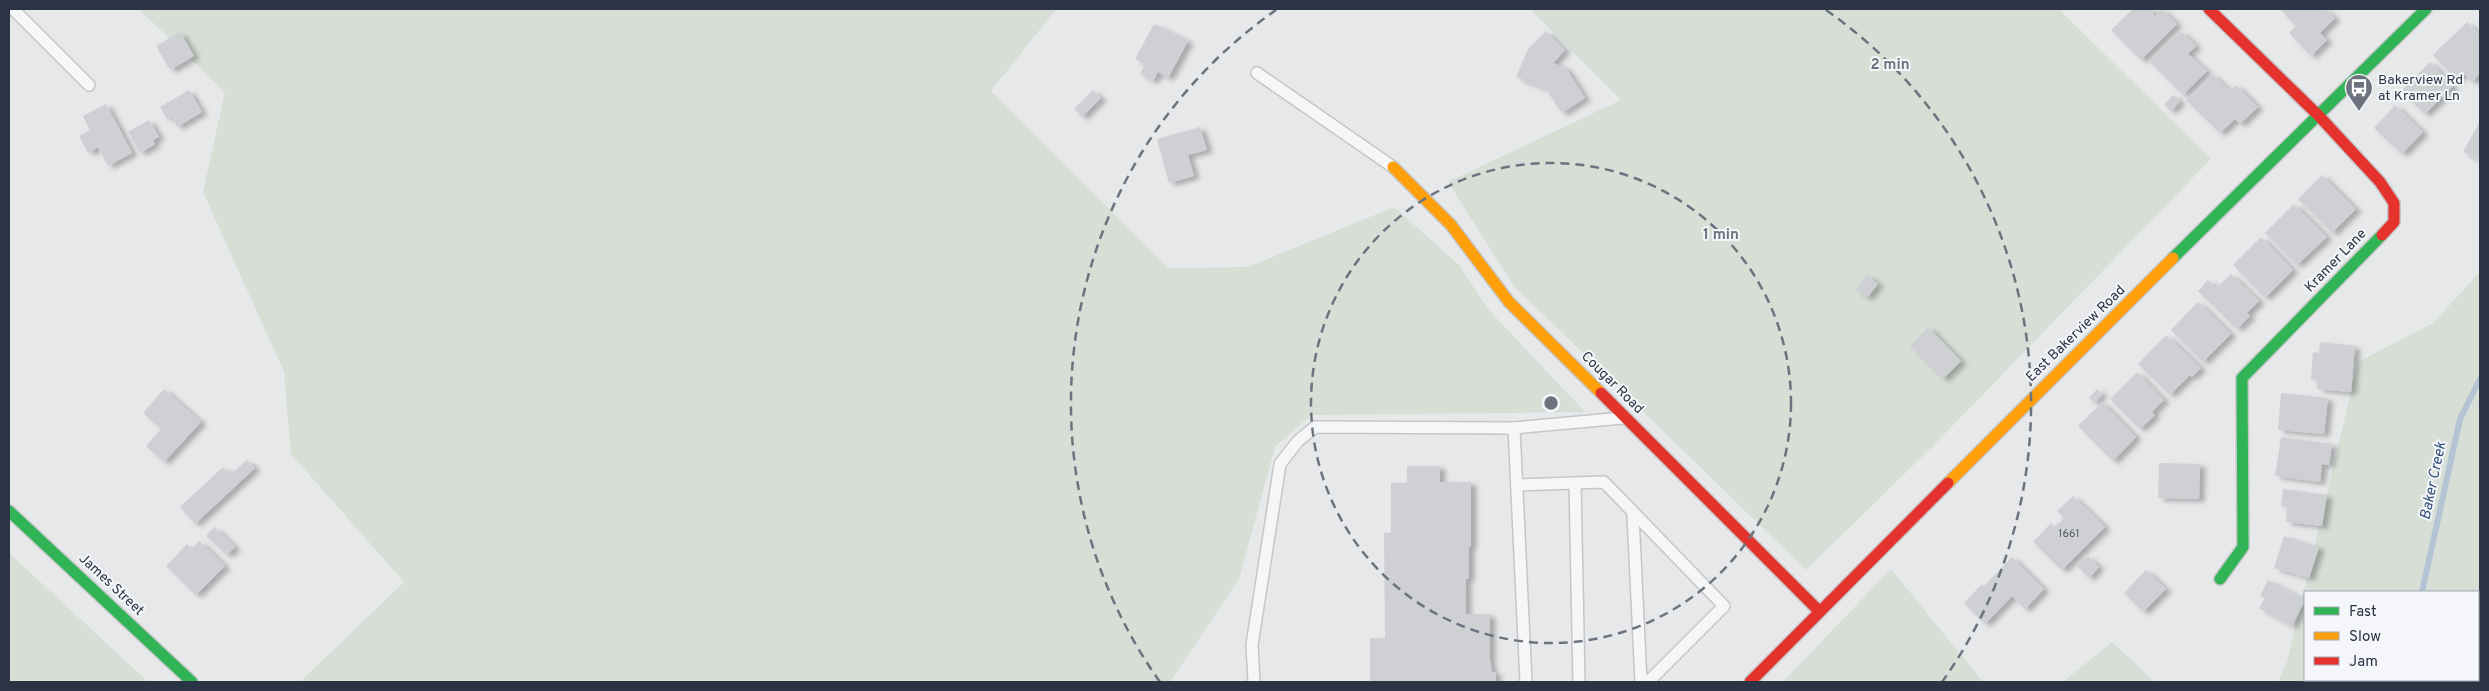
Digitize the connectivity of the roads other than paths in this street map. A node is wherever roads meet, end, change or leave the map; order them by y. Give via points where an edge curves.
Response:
1 (13, 9) edge
2 (2209, 9) edge
3 (2426, 9) edge
4 (1258, 74) dead end
5 (89, 85) dead end
6 (2319, 116) junction
7 (1393, 167) joint
8 (1625, 418) junction
9 (1514, 428) junction
10 (1575, 483) junction
11 (1517, 485) junction
12 (9, 511) edge
13 (1634, 515) junction
14 (2220, 579) dead end
15 (1820, 612) junction
16 (192, 682) edge
17 (1254, 682) edge
18 (1526, 682) edge
19 (1579, 682) edge
20 (1641, 682) edge
21 (1648, 682) edge
22 (1750, 682) edge

1 - 5 lane
2 - 6 street, Kramer Lane
3 - 6 street, East Bakerview Road
4 - 7 lane
6 - 14 street, Kramer Lane via 2380,182 2394,203 2394,222 2242,378 2243,547
6 - 15 street, East Bakerview Road
7 - 8 street, Cougar Road via 1451,225 1509,302
8 - 9 lane
8 - 15 street, Cougar Road
9 - 11 lane
9 - 17 lane via 1315,428 1298,441 1280,464 1252,645
10 - 11 lane
10 - 13 lane via 1604,482
10 - 19 lane
11 - 18 lane
12 - 16 street, James Street
13 - 20 lane
13 - 21 lane via 1724,606
15 - 22 street, East Bakerview Road

